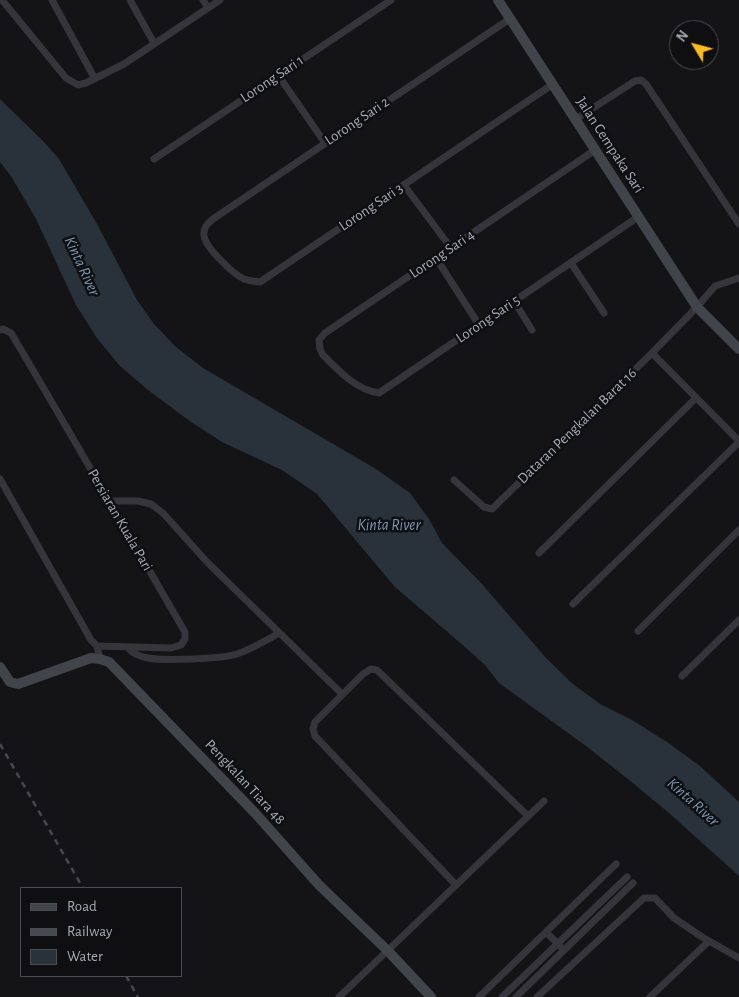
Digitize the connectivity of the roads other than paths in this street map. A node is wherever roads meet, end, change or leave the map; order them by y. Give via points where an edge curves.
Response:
1 (2, 0) edge
2 (52, 0) edge
3 (130, 0) edge
4 (203, 0) edge
5 (220, 0) edge
6 (391, 0) edge
7 (498, 0) edge
8 (208, 8) junction
9 (511, 18) junction
10 (154, 42) junction
11 (278, 75) junction
12 (95, 79) junction
13 (553, 84) junction
14 (576, 119) junction
15 (325, 143) junction
16 (595, 150) junction
17 (154, 159) dead end
18 (404, 184) junction
19 (638, 216) junction
20 (739, 224) edge
21 (206, 226) joint
22 (451, 248) junction
23 (436, 258) junction
24 (571, 263) junction
25 (739, 278) edge
26 (514, 301) junction
27 (697, 307) junction
28 (604, 313) dead end
29 (479, 325) junction
30 (0, 330) edge
31 (532, 330) dead end
32 (739, 349) edge
33 (652, 353) junction
34 (336, 368) joint
35 (696, 398) junction
36 (739, 441) edge
37 (0, 479) edge
38 (454, 480) dead end
39 (108, 501) junction
40 (739, 530) edge
41 (539, 553) dead end
42 (572, 604) dead end
43 (739, 620) edge
44 (278, 632) junction
45 (638, 632) dead end
46 (97, 646) junction
47 (128, 647) junction
48 (100, 658) junction
49 (0, 667) edge
50 (682, 676) dead end
51 (342, 694) junction
52 (544, 801) dead end
53 (528, 816) junction
54 (616, 864) dead end
55 (627, 877) dead end
56 (633, 883) dead end
57 (456, 885) junction
58 (546, 932) junction
59 (709, 941) junction
60 (558, 943) junction
61 (564, 950) junction
62 (388, 951) junction
63 (739, 958) edge
64 (339, 997) edge
65 (431, 997) edge
66 (479, 997) edge
67 (502, 997) edge
68 (516, 997) edge
69 (537, 997) edge
70 (650, 997) edge

1 - 12 street via 66,78 78,85
2 - 12 street
3 - 10 street
4 - 8 street
5 - 8 street
6 - 11 street, Lorong Sari 1
7 - 9 street, Jalan Cempaka Sari
8 - 10 street
9 - 13 street, Jalan Cempaka Sari
9 - 15 street, Lorong Sari 2
10 - 12 street via 124,64
11 - 15 street
11 - 17 street, Lorong Sari 1
13 - 14 street, Jalan Cempaka Sari
13 - 18 street, Lorong Sari 3
14 - 16 street, Jalan Cempaka Sari
14 - 20 street via 641,80
15 - 21 street, Lorong Sari 2
16 - 19 street, Jalan Cempaka Sari
16 - 22 street, Lorong Sari 4
18 - 21 street, Lorong Sari 3 via 260,282 234,273 207,244
18 - 22 street
19 - 24 street, Lorong Sari 5
19 - 27 street, Jalan Cempaka Sari
22 - 23 street, Lorong Sari 4
23 - 29 street
23 - 34 street, Lorong Sari 4 via 319,340 320,349
24 - 26 street, Lorong Sari 5
24 - 28 street
25 - 27 street, Dataran Pengkalan Barat 16 via 715,286
26 - 29 street, Lorong Sari 5
26 - 31 street
27 - 32 street, Jalan Cempaka Sari
27 - 33 street, Dataran Pengkalan Barat 16
29 - 34 street, Lorong Sari 5 via 379,393 369,392
30 - 39 street, Persiaran Kuala Pari via 10,334
33 - 35 street
33 - 38 street, Dataran Pengkalan Barat 16 via 492,509 484,507
35 - 36 street
35 - 41 street
36 - 42 street
37 - 46 street
39 - 44 street via 138,501 151,504 163,513
39 - 47 street, Persiaran Kuala Pari via 185,632 181,645 171,648
40 - 45 street
43 - 50 street
44 - 47 street via 235,655 148,658 131,652
44 - 51 street
46 - 47 street, Persiaran Kuala Pari
46 - 48 street
48 - 49 street via 86,659 23,684 10,682
48 - 62 street, Pengkalan Tiara 48 via 115,667 319,885
51 - 53 street via 363,674 371,669 377,670
51 - 57 street via 315,722 315,736
52 - 53 street
53 - 57 street
54 - 58 street
55 - 60 street
56 - 61 street
57 - 62 street
58 - 60 street
58 - 66 street
59 - 63 street
59 - 69 street via 674,918 655,898 644,898
59 - 70 street
60 - 61 street
60 - 67 street
61 - 68 street
62 - 64 street
62 - 65 street, Pengkalan Tiara 48

